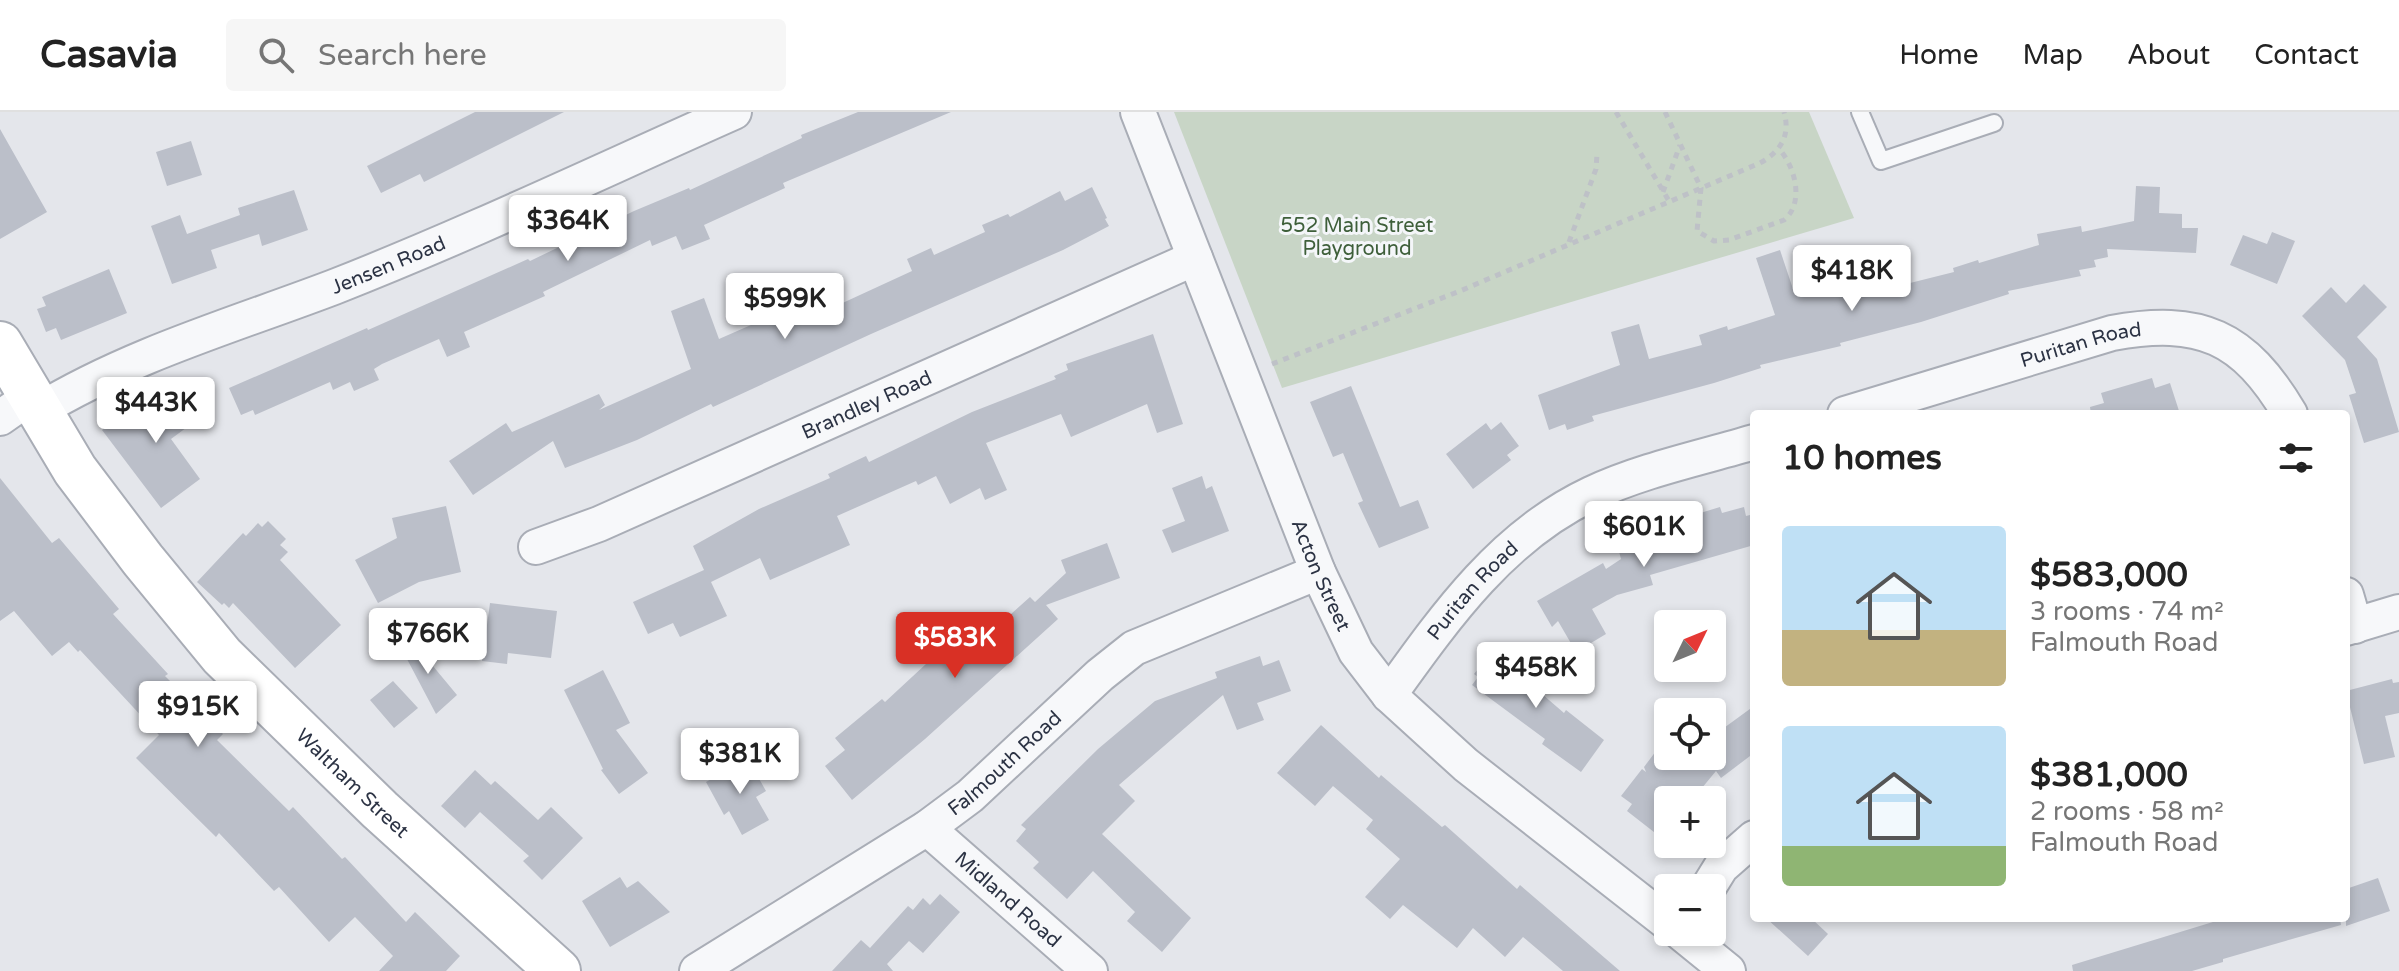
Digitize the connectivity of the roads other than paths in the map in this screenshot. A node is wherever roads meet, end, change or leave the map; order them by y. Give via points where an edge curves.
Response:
1 (734, 112) edge
2 (1138, 112) edge
3 (1860, 112) edge
4 (1994, 123) dead end
5 (1195, 258) junction
6 (0, 344) edge
7 (23, 409) edge
8 (1858, 410) edge
9 (2288, 410) edge
10 (1750, 443) edge
11 (536, 547) dead end
12 (1318, 572) junction
13 (2399, 612) edge
14 (2350, 616) edge
15 (1389, 695) junction
16 (927, 828) junction
17 (1750, 842) edge
18 (1717, 874) edge
19 (1654, 912) edge
20 (1697, 946) edge
21 (558, 971) edge
22 (697, 971) edge
23 (1090, 971) edge
24 (1728, 971) edge

1 - 7 street, Jensen Road via 382,267
2 - 5 street, Acton Street
3 - 4 lane via 1881,161
5 - 11 street, Brandley Road via 599,524
5 - 12 street, Acton Street
6 - 7 street, Waltham Street
7 - 21 street, Waltham Street via 222,656 380,810
8 - 9 street, Puritan Road via 2143,327 2199,331 2230,344 2275,389
10 - 15 street, Puritan Road via 1593,493 1530,530 1473,586
12 - 15 street, Acton Street via 1356,652
12 - 16 street, Falmouth Road via 1134,648 970,796
13 - 14 street
15 - 19 street, Acton Street via 1466,765
16 - 22 street, Falmouth Road
16 - 23 street, Midland Road
17 - 18 street
20 - 24 street

